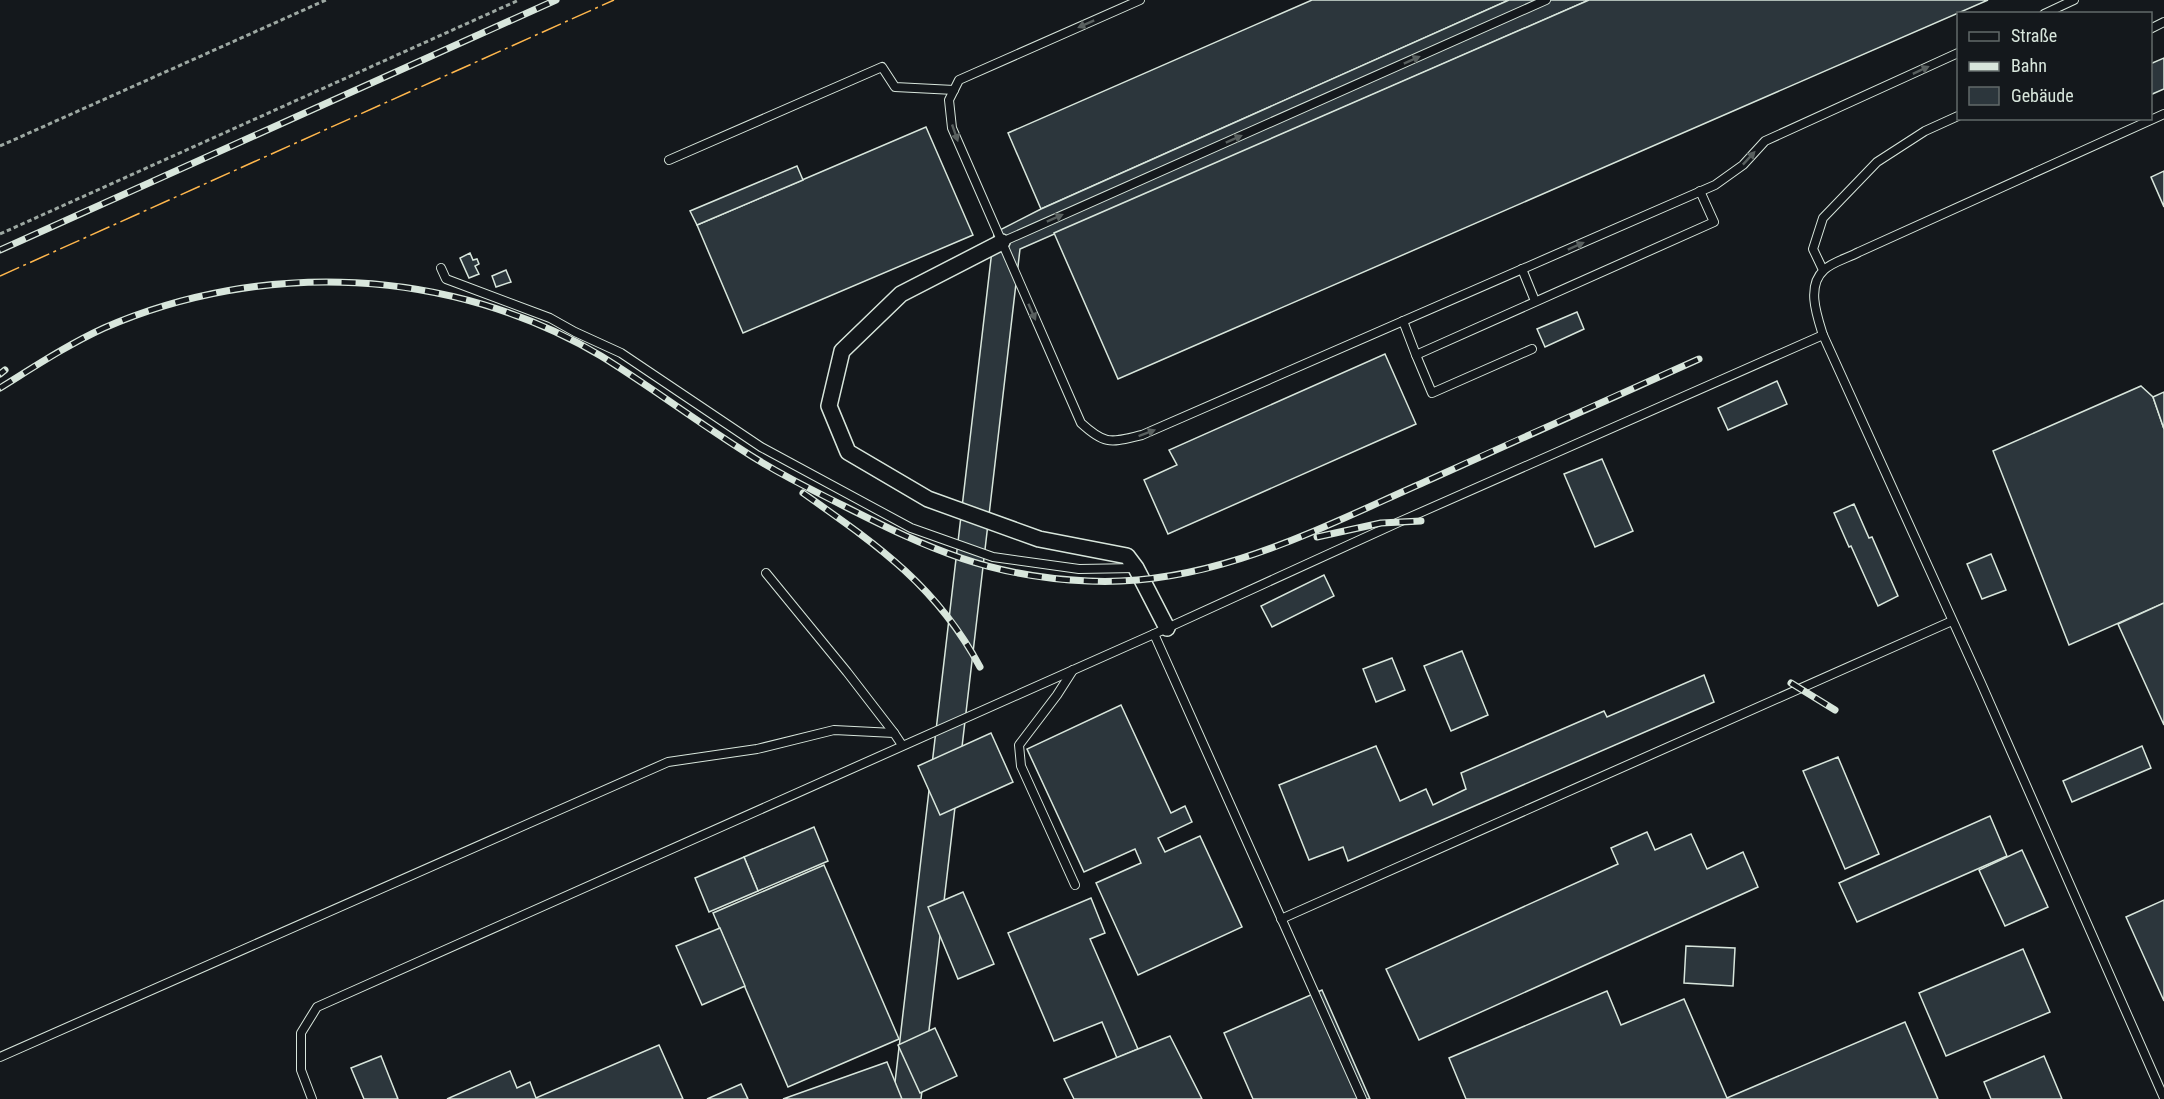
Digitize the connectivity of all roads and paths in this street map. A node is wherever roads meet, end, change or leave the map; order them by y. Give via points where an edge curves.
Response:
1 (326, 0) edge
2 (519, 0) edge
3 (1140, 0) edge
4 (1546, 0) edge
5 (2074, 0) edge
6 (2048, 12) edge
7 (1957, 54) edge
8 (954, 90) junction
9 (1957, 117) edge
10 (2151, 120) edge
11 (0, 146) edge
12 (669, 160) dead end
13 (1700, 191) junction
14 (0, 234) edge
15 (1002, 242) junction
16 (441, 268) dead end
17 (1522, 269) junction
18 (1823, 270) junction
19 (1535, 301) junction
20 (1403, 321) junction
21 (1823, 335) junction
22 (1532, 349) dead end
23 (1416, 355) junction
24 (1137, 568) junction
25 (766, 573) dead end
26 (1952, 621) junction
27 (1160, 631) junction
28 (1074, 669) junction
29 (894, 733) junction
30 (902, 745) junction
31 (1075, 885) dead end
32 (1281, 919) junction
33 (0, 1057) edge
34 (2164, 1098) edge
35 (312, 1099) edge
36 (1362, 1099) edge

1 - 11 path
2 - 14 path
3 -> 8 lane via 959,80
15 -> 4 lane
5 - 6 lane
13 -> 7 lane via 1743,165 1765,141
8 - 12 lane via 895,87 882,67
8 -> 15 lane via 949,100 952,128
9 - 18 lane via 1925,131 1877,162 1823,218 1813,249
10 - 18 lane
17 -> 13 lane
13 - 19 lane via 1714,222
15 -> 20 lane via 1081,423 1097,438 1114,441 1142,435
15 - 24 street via 902,294 842,351 829,406 848,452 928,499 1039,539 1127,556
16 - 24 lane via 446,279 550,318 621,353 761,447 911,528 993,557 1079,569
17 - 19 lane
17 - 20 lane
18 - 21 lane via 1815,286 1815,308
19 - 23 lane
20 - 23 lane
21 - 26 lane
21 - 27 lane
22 - 23 lane via 1432,393
24 - 27 street
25 - 29 lane
26 - 32 lane
26 - 34 lane
27 - 28 lane
27 - 32 lane
28 - 30 lane
28 - 31 lane via 1019,745 1021,766
29 - 30 lane
29 - 33 lane via 834,730 757,749 668,762
30 - 35 lane via 317,1007 301,1033 301,1070
32 - 36 lane

